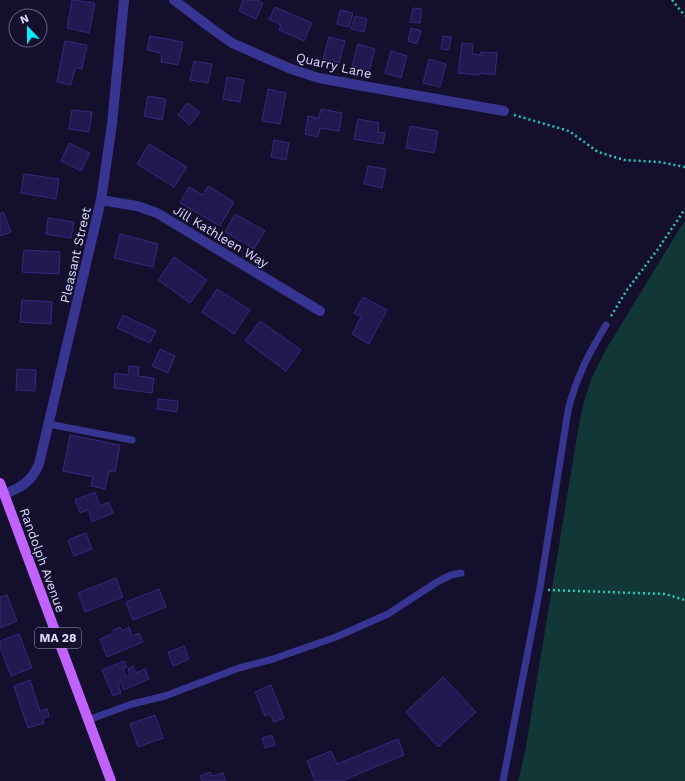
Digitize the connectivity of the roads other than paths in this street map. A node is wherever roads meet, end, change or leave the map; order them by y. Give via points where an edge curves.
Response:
1 (124, 0) edge
2 (174, 0) edge
3 (504, 111) road end
4 (101, 200) junction
5 (320, 311) dead end
6 (606, 325) road end
7 (48, 424) junction
8 (132, 440) dead end
9 (0, 482) edge
10 (4, 494) junction
11 (462, 573) dead end
12 (88, 720) junction
13 (111, 781) edge
14 (503, 781) edge

1 - 4 street, Pleasant Street via 112,124
2 - 3 street, Quarry Lane via 224,38 298,71 335,81
4 - 5 street, Jill Kathleen Way via 137,206 157,213
4 - 7 street, Pleasant Street
6 - 14 lane via 583,366 565,425 540,588
7 - 8 lane
7 - 10 street, Pleasant Street via 39,464 33,477 21,488
9 - 10 main road, Randolph Avenue / MA 28
10 - 12 main road, Randolph Avenue / MA 28
11 - 12 lane via 437,582 388,614 336,637
12 - 13 main road, Randolph Avenue / MA 28

